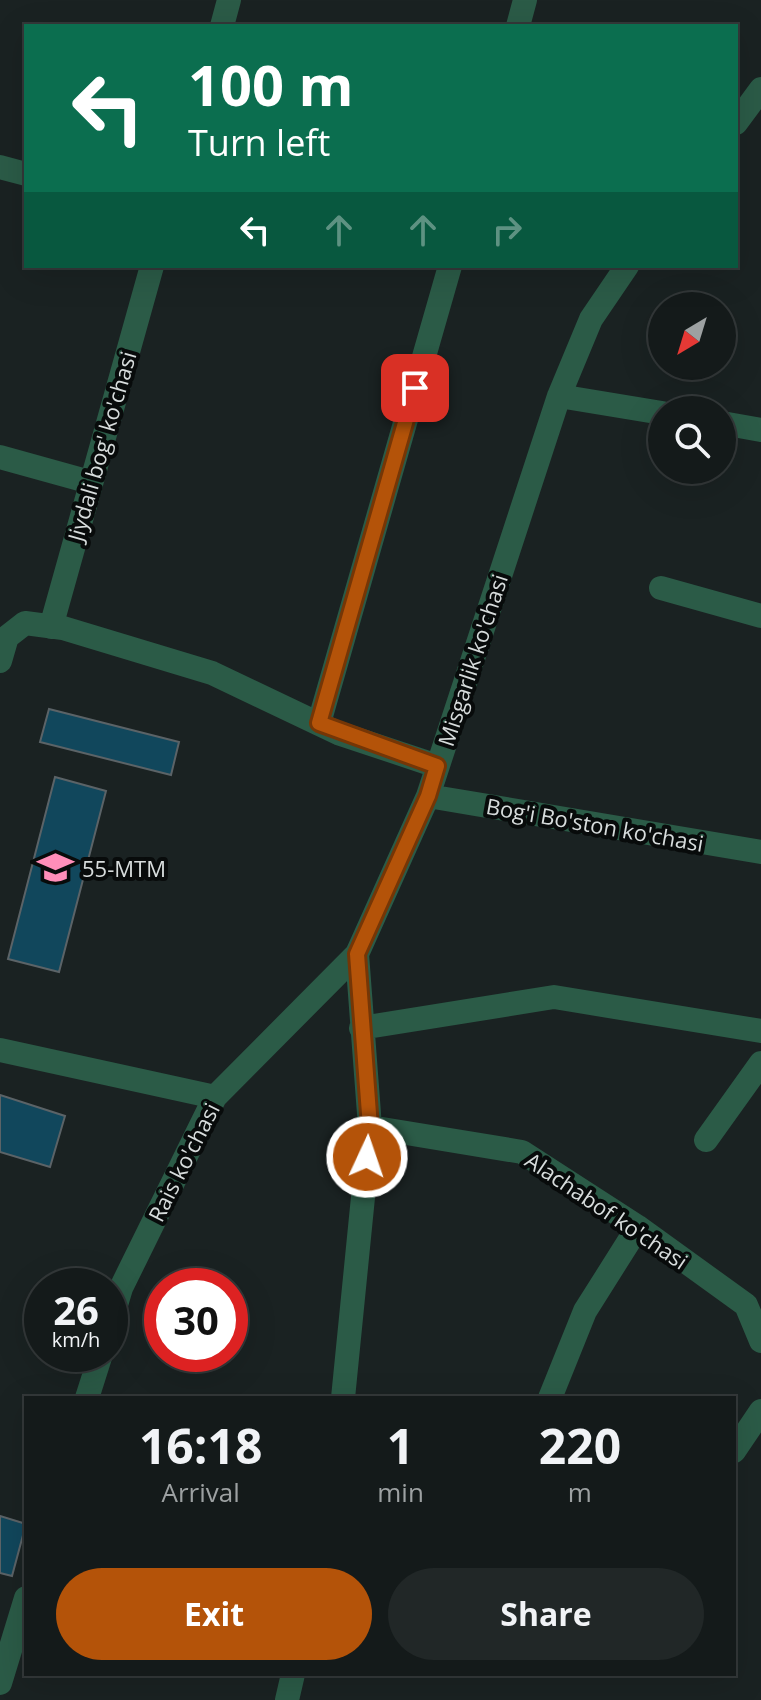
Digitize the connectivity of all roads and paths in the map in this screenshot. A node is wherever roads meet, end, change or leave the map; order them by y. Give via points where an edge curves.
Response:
1 (229, 0) edge
2 (525, 0) edge
3 (223, 24) edge
4 (519, 24) edge
5 (761, 89) edge
6 (738, 120) edge
7 (0, 167) edge
8 (24, 173) edge
9 (151, 268) edge
10 (449, 268) edge
11 (626, 268) edge
12 (559, 396) junction
13 (648, 411) edge
14 (736, 426) edge
15 (761, 430) edge
16 (0, 457) edge
17 (90, 482) junction
18 (661, 588) dead end
19 (761, 616) edge
20 (51, 627) junction
21 (0, 661) edge
22 (319, 723) junction
23 (437, 766) junction
24 (428, 796) junction
25 (761, 852) edge
26 (357, 954) junction
27 (361, 1028) junction
28 (761, 1031) edge
29 (0, 1050) edge
30 (761, 1063) edge
31 (215, 1097) junction
32 (370, 1127) junction
33 (706, 1140) dead end
34 (638, 1227) junction
35 (128, 1274) edge
36 (761, 1341) edge
37 (95, 1372) edge
38 (88, 1396) edge
39 (343, 1396) edge
40 (551, 1396) edge
41 (761, 1411) edge
42 (736, 1448) edge
43 (24, 1605) edge
44 (293, 1676) edge
45 (0, 1683) edge
46 (287, 1700) edge

1 - 3 street
2 - 4 street
5 - 6 street
7 - 8 street
9 - 17 street, Jiydali bog' ko'chasi
10 - 22 street
11 - 12 street, Misgarlik ko'chasi via 591,319
12 - 13 street
12 - 23 street, Misgarlik ko'chasi
14 - 15 street
16 - 17 street
17 - 20 street, Jiydali bog' ko'chasi
18 - 19 street
20 - 21 street via 25,623 7,637
20 - 22 street via 212,673
22 - 23 street
23 - 24 street, Misgarlik ko'chasi
24 - 25 street, Bog'i Bo'ston ko'chasi
24 - 26 street, Misgarlik ko'chasi
26 - 27 street, Misgarlik ko'chasi
26 - 31 street, Rais ko'chasi
27 - 28 street via 554,997
27 - 32 street, Misgarlik ko'chasi
29 - 31 street
30 - 33 street
31 - 35 street, Rais ko'chasi
32 - 34 street, Alachabof ko'chasi via 522,1152
32 - 39 street, Misgarlik ko'chasi
34 - 36 street, Alachabof ko'chasi via 746,1305
34 - 40 street via 585,1311
37 - 38 street
41 - 42 street
43 - 45 street
44 - 46 street

